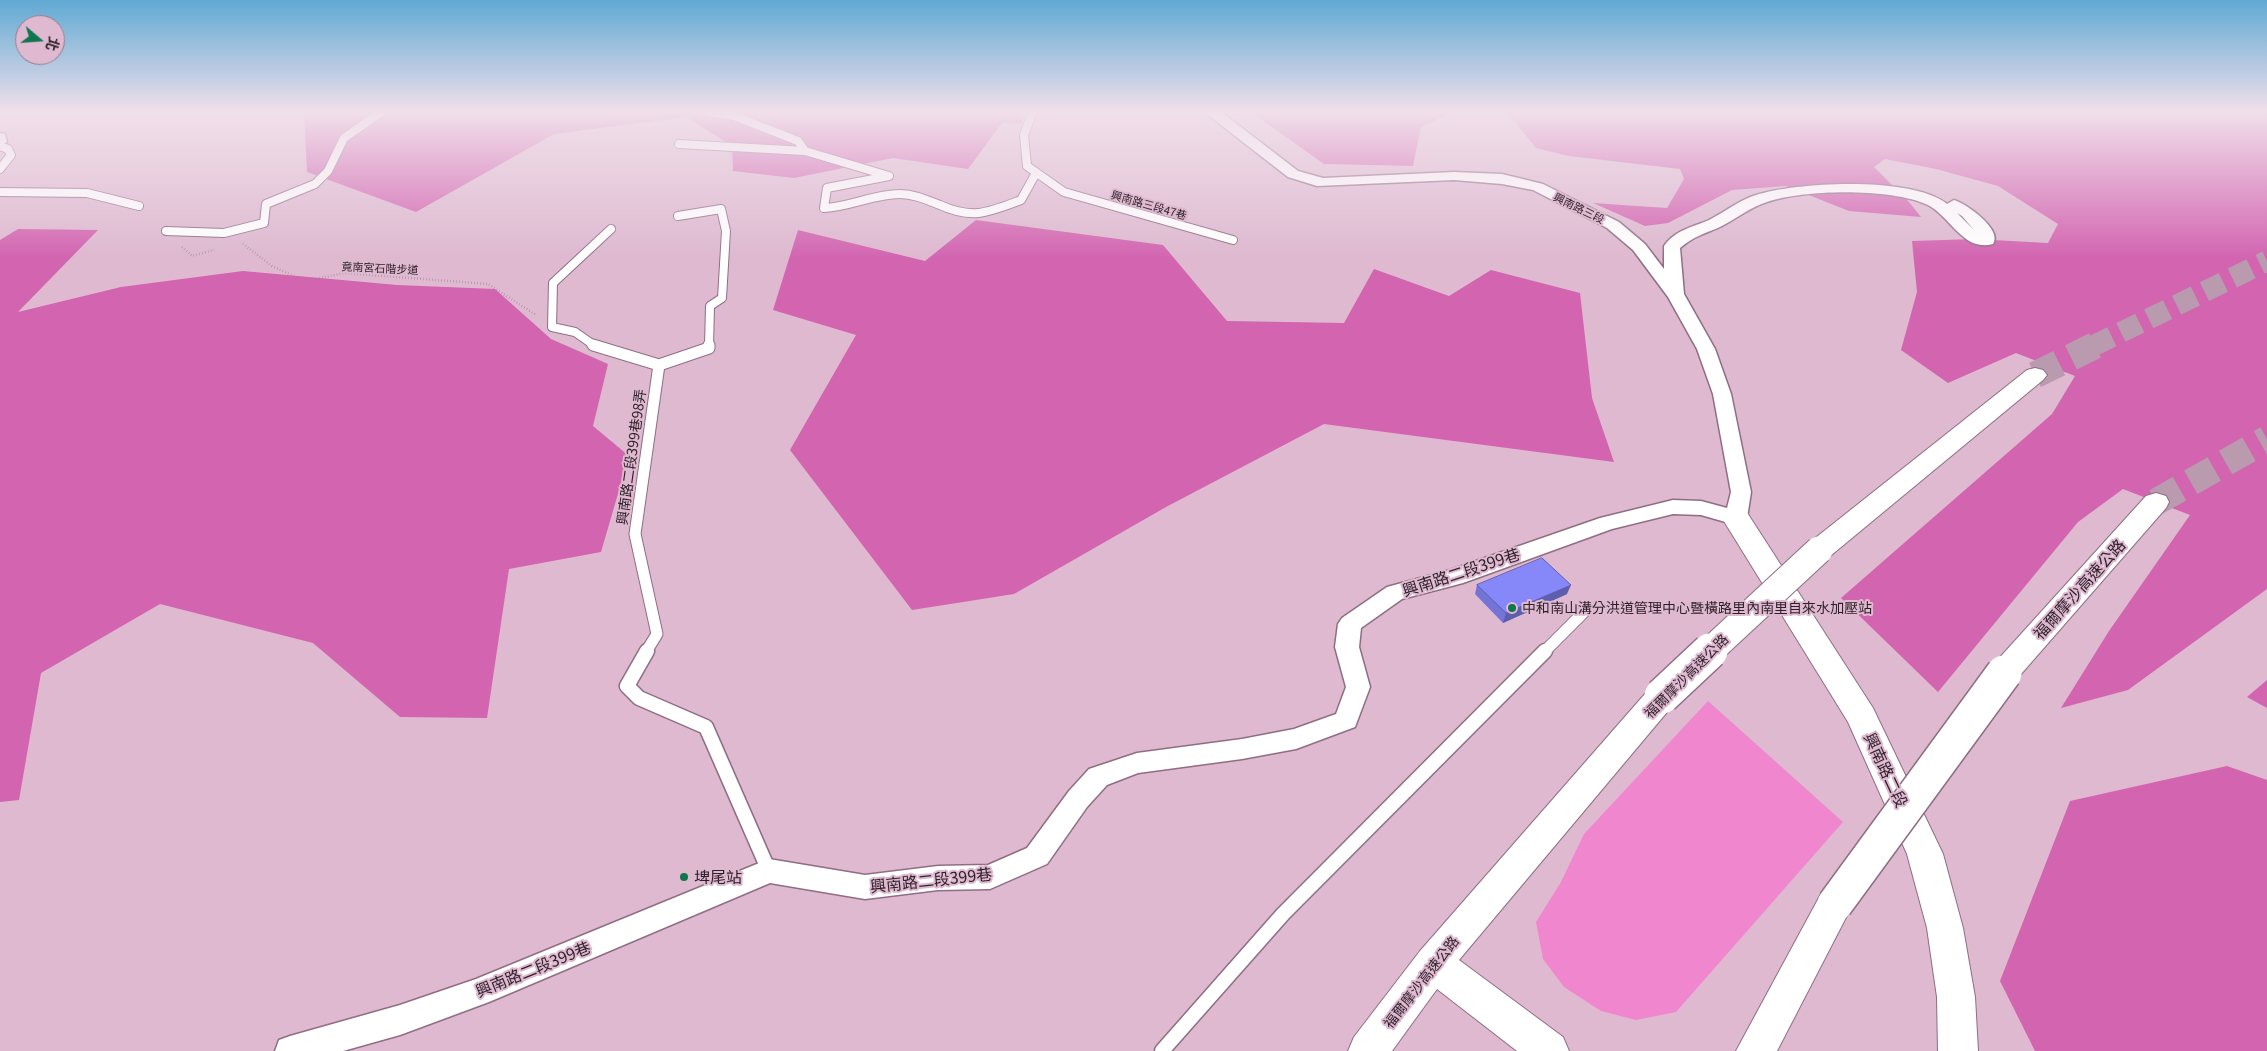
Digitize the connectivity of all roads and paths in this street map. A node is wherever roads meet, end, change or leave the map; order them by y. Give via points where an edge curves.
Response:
1 (333, 160) edge
2 (835, 160) edge
3 (1026, 160) edge
4 (1275, 160) edge
5 (1036, 172) junction
6 (0, 192) edge
7 (1954, 205) dead end
8 (139, 206) dead end
9 (678, 216) dead end
10 (611, 230) dead end
11 (166, 231) joint
12 (1233, 240) dead end
13 (240, 242) dead end
14 (216, 249) dead end
15 (1676, 296) junction
16 (552, 327) junction
17 (659, 366) junction
18 (2035, 375) tunnel mouth
19 (2156, 502) tunnel mouth
20 (1736, 518) junction
21 (1587, 609) dead end
22 (769, 871) junction
23 (1433, 964) junction
24 (290, 1051) edge
25 (1162, 1051) edge
26 (1368, 1051) edge
27 (1549, 1051) edge
28 (1756, 1051) edge
29 (1958, 1051) edge

1 - 11 lane via 315,184 266,204 264,223 224,233
2 - 5 lane via 888,176 827,188 824,208 907,194 967,215 992,211 1022,200
3 - 5 lane, 興南路三段47巷 via 1027,166
4 - 15 street, 興南路三段 via 1293,174 1322,183 1454,176 1502,179 1538,187 1613,225 1639,247
5 - 12 lane, 興南路三段47巷 via 1064,192
6 - 8 lane via 87,194
7 - 15 street via 1968,213 1987,235 1987,241 1974,239 1947,209 1933,201 1909,195 1832,189 1761,198 1687,234 1672,246
9 - 17 lane via 721,210 726,231 722,298 710,306 709,348
10 - 16 lane via 553,283
11 - 14 path via 192,256
13 - 16 path, 竟南宮石階步道 via 272,266 305,281 345,273 488,284
15 - 20 street, 興南路三段 via 1706,349 1722,394 1741,492
16 - 17 lane via 576,332 594,346
17 - 22 lane, 興南路二段399巷98弄 via 635,534 657,634 627,686 638,698 706,727
18 - 23 main road, 福爾摩沙高速公路, bridge via 1819,550 1662,696
19 - 28 main road, 福爾摩沙高速公路, bridge via 2004,673 1835,904
20 - 22 street, 興南路二段399巷 via 1701,508 1673,508 1608,523 1455,577 1395,594 1350,624 1347,647 1358,686 1346,720 1296,738 1137,763 1098,777 1037,856 990,877 938,878 865,886
20 - 29 main road, 興南路二段 via 1862,717 1925,854 1945,928 1956,997
21 - 25 lane via 1283,914
22 - 24 street, 興南路二段399巷 via 479,992 400,1020
23 - 26 main road, 福爾摩沙高速公路
23 - 27 main road

